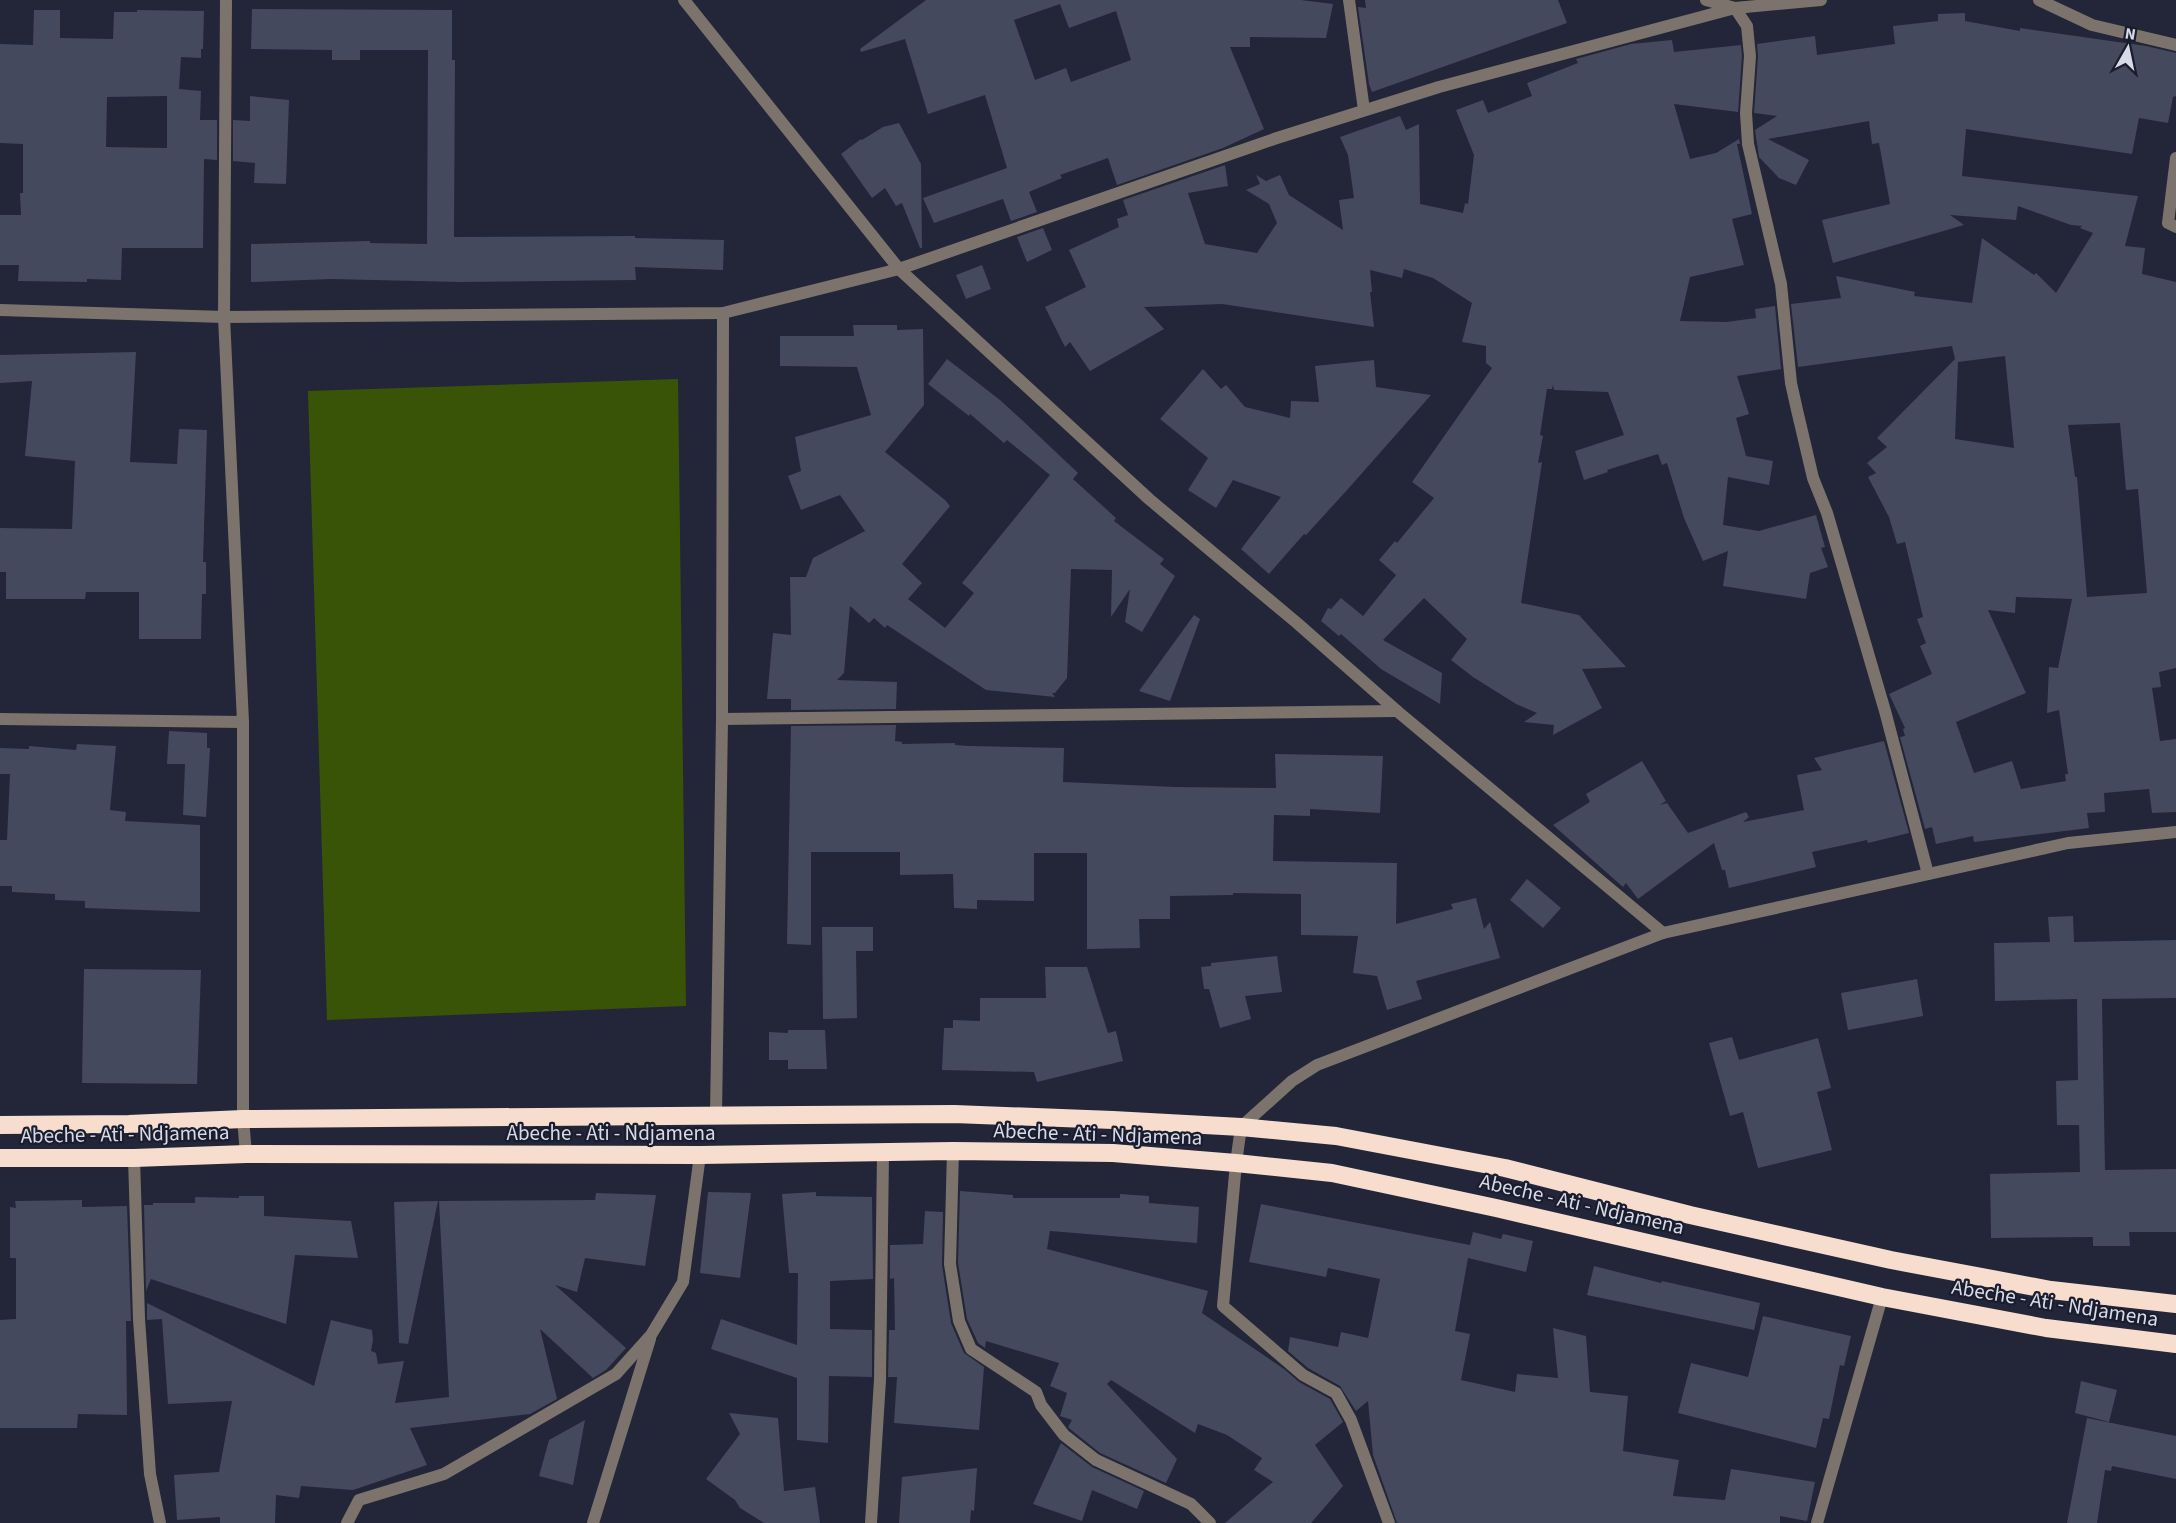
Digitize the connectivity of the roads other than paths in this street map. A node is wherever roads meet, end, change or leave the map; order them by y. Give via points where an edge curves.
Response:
1 (226, 0) edge
2 (684, 0) edge
3 (1348, 0) edge
4 (1706, 0) edge
5 (1747, 0) edge
6 (1821, 0) edge
7 (2039, 0) edge
8 (1735, 8) junction
9 (2176, 45) edge
10 (1364, 110) junction
11 (2176, 158) edge
12 (2176, 226) edge
13 (899, 269) junction
14 (0, 310) edge
15 (723, 313) junction
16 (224, 317) junction
17 (1397, 711) junction
18 (0, 719) edge
19 (722, 719) junction
20 (243, 722) junction
21 (2176, 832) edge
22 (1928, 873) junction
23 (1664, 933) junction
24 (716, 1115) junction
25 (243, 1119) junction
26 (0, 1125) edge
27 (1241, 1127) junction
28 (953, 1151) junction
29 (246, 1154) junction
30 (883, 1154) junction
31 (700, 1155) junction
32 (0, 1158) edge
33 (134, 1158) junction
34 (1236, 1163) junction
35 (1882, 1297) junction
36 (2176, 1304) edge
37 (651, 1335) junction
38 (2176, 1344) edge
39 (160, 1523) edge
40 (347, 1523) edge
41 (593, 1523) edge
42 (871, 1523) edge
43 (1210, 1523) edge
44 (1389, 1523) edge
45 (1817, 1523) edge

1 - 16 street
2 - 13 street
3 - 10 street
4 - 8 street
5 - 8 street
6 - 8 street
7 - 9 street via 2092,25
8 - 10 street
8 - 22 street via 1747,26 1748,144 1781,284 1797,410 1813,478 1827,513 1885,711
10 - 13 street
11 - 12 street via 2168,223
13 - 15 street
13 - 17 street via 1149,499
14 - 16 street
15 - 16 street
15 - 19 street
16 - 20 street
17 - 19 street
17 - 23 street
18 - 20 street
19 - 24 street
20 - 25 street
21 - 22 street via 2068,843
22 - 23 street
23 - 27 street via 1317,1065 1292,1081
24 - 25 highway, Abeche - Ati - Ndjamena
24 - 27 highway, Abeche - Ati - Ndjamena via 954,1114
25 - 26 highway, Abeche - Ati - Ndjamena
25 - 29 street
27 - 34 street
27 - 36 highway, Abeche - Ati - Ndjamena via 1336,1136 1504,1168 1690,1215 2051,1290
28 - 30 highway, Abeche - Ati - Ndjamena
28 - 34 highway, Abeche - Ati - Ndjamena via 1113,1153
28 - 43 street via 950,1264 959,1321 971,1349 1036,1392 1064,1435 1096,1460 1191,1504
29 - 31 highway, Abeche - Ati - Ndjamena
29 - 33 highway, Abeche - Ati - Ndjamena
30 - 31 highway, Abeche - Ati - Ndjamena
30 - 42 street via 880,1380
31 - 37 street via 683,1282
32 - 33 highway, Abeche - Ati - Ndjamena
33 - 39 street via 139,1319 150,1474
34 - 35 highway, Abeche - Ati - Ndjamena via 1332,1173
34 - 44 street via 1223,1306 1303,1375 1336,1393
35 - 38 highway, Abeche - Ati - Ndjamena via 2046,1328
35 - 45 street
37 - 40 street via 616,1374 444,1474 358,1500
37 - 41 street

